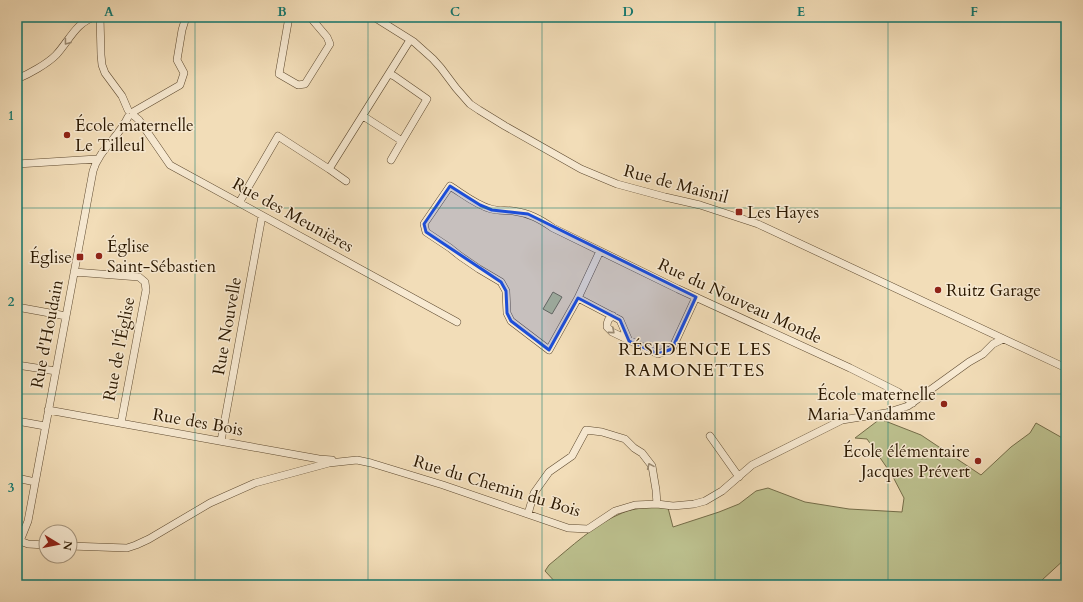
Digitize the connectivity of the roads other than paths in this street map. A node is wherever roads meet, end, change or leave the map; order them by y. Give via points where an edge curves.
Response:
1 (95, 17) edge
2 (100, 17) edge
3 (186, 17) edge
4 (289, 17) edge
5 (310, 17) edge
6 (374, 17) edge
7 (410, 40) junction
8 (389, 74) junction
9 (17, 80) edge
10 (131, 114) junction
11 (363, 116) junction
12 (402, 141) junction
13 (97, 159) junction
14 (391, 160) dead end
15 (17, 164) edge
16 (329, 169) junction
17 (346, 181) dead end
18 (239, 203) junction
19 (262, 216) junction
20 (600, 251) junction
21 (74, 272) junction
22 (696, 297) junction
23 (578, 298) junction
24 (17, 307) edge
25 (66, 316) junction
26 (613, 316) junction
27 (457, 322) dead end
28 (1003, 339) junction
29 (629, 341) junction
30 (17, 365) edge
31 (1066, 368) edge
32 (56, 371) junction
33 (913, 403) junction
34 (48, 410) junction
35 (17, 421) edge
36 (120, 423) junction
37 (45, 426) junction
38 (710, 436) dead end
39 (220, 441) junction
40 (342, 461) junction
41 (739, 477) junction
42 (17, 478) edge
43 (35, 482) junction
44 (657, 504) junction
45 (528, 514) junction
46 (19, 544) edge
47 (38, 545) edge
48 (78, 546) edge

1 -> 9 street via 83,22 55,56
2 - 10 street via 102,65
3 - 10 street via 177,60 184,73 180,85
4 - 5 street via 279,74 298,85 305,84 330,44
6 - 7 street, Rue de Maisnil
7 - 8 street
7 - 28 street, Rue de Maisnil via 433,60 470,104 581,169 617,184 700,205 758,224
8 - 11 street
8 - 12 street via 427,99
10 - 13 street, Rue d'Houdain
10 - 18 street, Rue des Meunières via 139,120 170,165
11 - 12 street
11 - 16 street
12 - 14 street
13 - 15 street
13 - 21 street, Rue d'Houdain
16 - 17 street
16 - 18 street via 278,136
18 - 19 street, Rue des Meunières
19 - 27 street, Rue des Meunières
19 - 39 street, Rue Nouvelle
20 - 22 street, Rue du Nouveau Monde
20 - 23 street
20 - 23 street, Rue du Nouveau Monde via 540,219 513,211 492,210 450,186 424,224 426,232 501,282 506,291 507,313 511,321 549,350
21 - 25 street, Rue d'Houdain
21 - 36 street, Rue de l'Église via 139,277 145,282 146,290
22 - 29 street via 672,349 658,354
22 - 33 street, Rue du Nouveau Monde via 850,368 898,392
23 - 26 street
24 - 25 street
25 - 32 street, Rue d'Houdain
26 - 29 street via 620,320
26 -> 29 street via 607,322 607,327
28 - 31 street, Rue de Maisnil
28 - 33 street, Rue du Chemin du Bois via 998,347 969,362
30 - 32 street
32 - 34 street, Rue d'Houdain
33 - 41 street, Rue du Chemin du Bois via 886,413 842,420 752,466
34 - 36 street, Rue des Bois
34 - 37 street, Rue d'Houdain
35 - 37 street
36 - 39 street, Rue des Bois
37 - 43 street, Rue d'Houdain
38 - 41 street
39 - 40 street, Rue des Bois
40 - 45 street, Rue du Chemin du Bois via 357,460 371,463
40 - 48 street, Rue du Chemin du Bois via 270,478 241,488 210,502 127,548
41 - 44 street, Rue du Chemin du Bois via 705,501 673,506
42 - 43 street
43 - 46 street, Rue d'Houdain via 28,521
44 - 45 street, Rue du Chemin du Bois via 635,505 615,511 588,529 568,528
44 -> 45 street via 652,466 642,452 625,439 586,430 572,456 549,472 534,494
46 - 47 street

